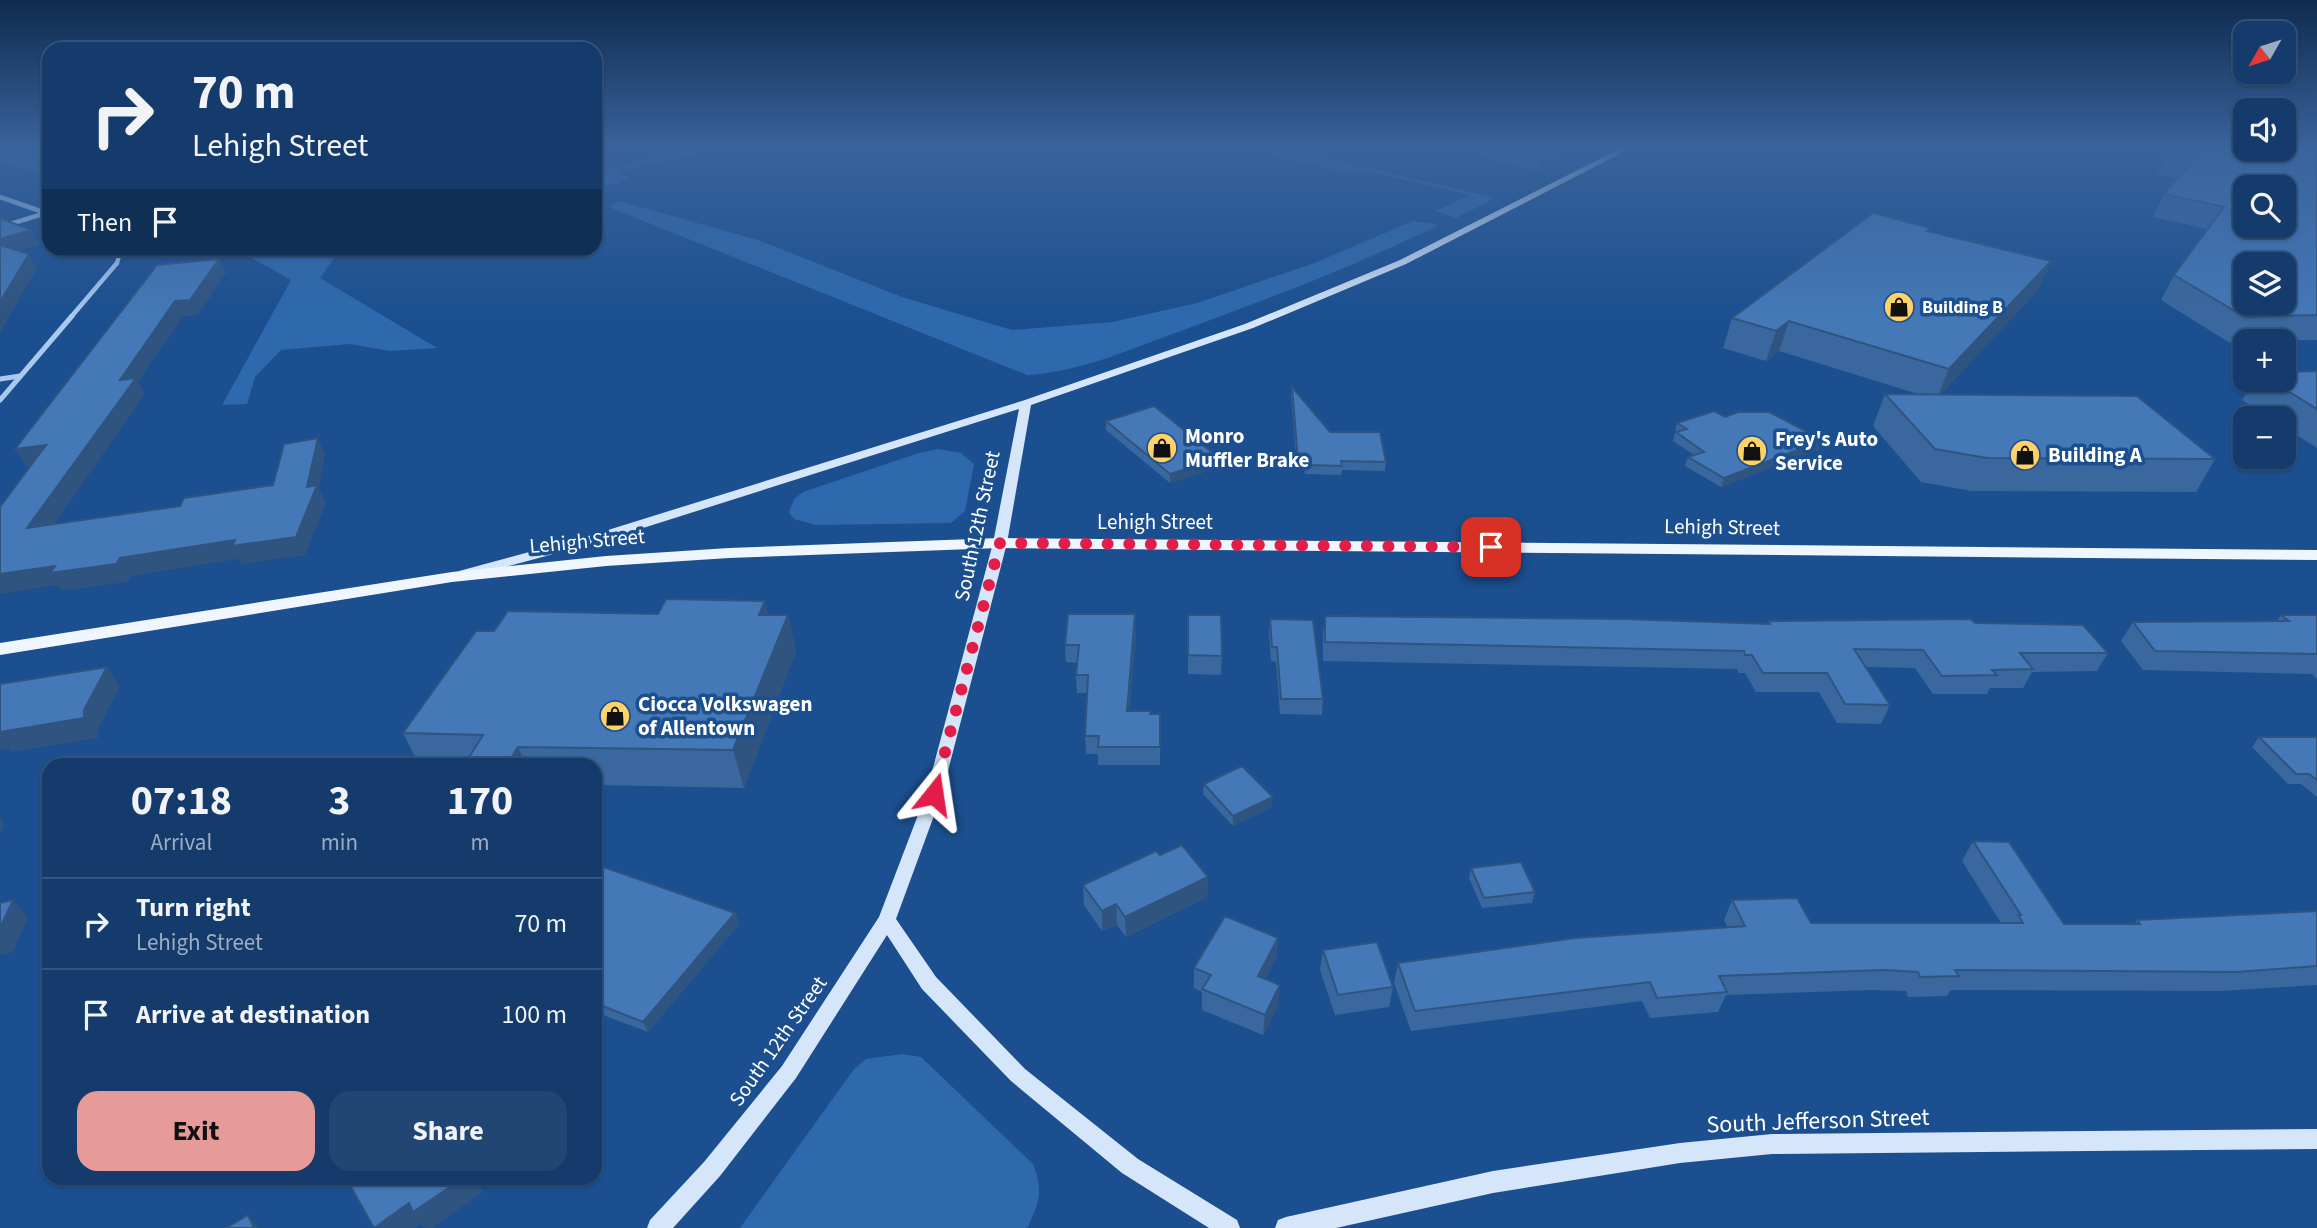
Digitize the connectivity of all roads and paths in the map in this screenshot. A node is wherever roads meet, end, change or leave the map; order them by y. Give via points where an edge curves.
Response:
1 (18, 203) edge
2 (1516, 203) edge
3 (42, 212) edge
4 (42, 216) edge
5 (0, 227) edge
6 (119, 256) edge
7 (20, 376) junction
8 (0, 379) edge
9 (0, 400) edge
10 (1026, 402) junction
11 (1000, 543) junction
12 (2317, 555) edge
13 (452, 577) junction
14 (0, 649) edge
15 (887, 920) junction
16 (2317, 1139) edge
17 (658, 1228) edge
18 (1229, 1228) edge
19 (1286, 1228) edge

1 - 3 street
2 - 10 street via 1356,283 1249,326
4 - 5 street
6 - 7 street
7 - 8 street
7 - 9 street
10 - 11 street, South 12th Street
10 - 13 street via 597,538
11 - 12 main road, Lehigh Street
11 - 13 main road, Lehigh Street via 729,552
11 - 15 street, South 12th Street via 934,794
13 - 14 main road, Lehigh Street
15 - 17 street, South 12th Street via 789,1072
15 - 18 street via 929,983 1017,1075 1130,1166
16 - 19 street, South Jefferson Street via 1772,1144 1493,1182

